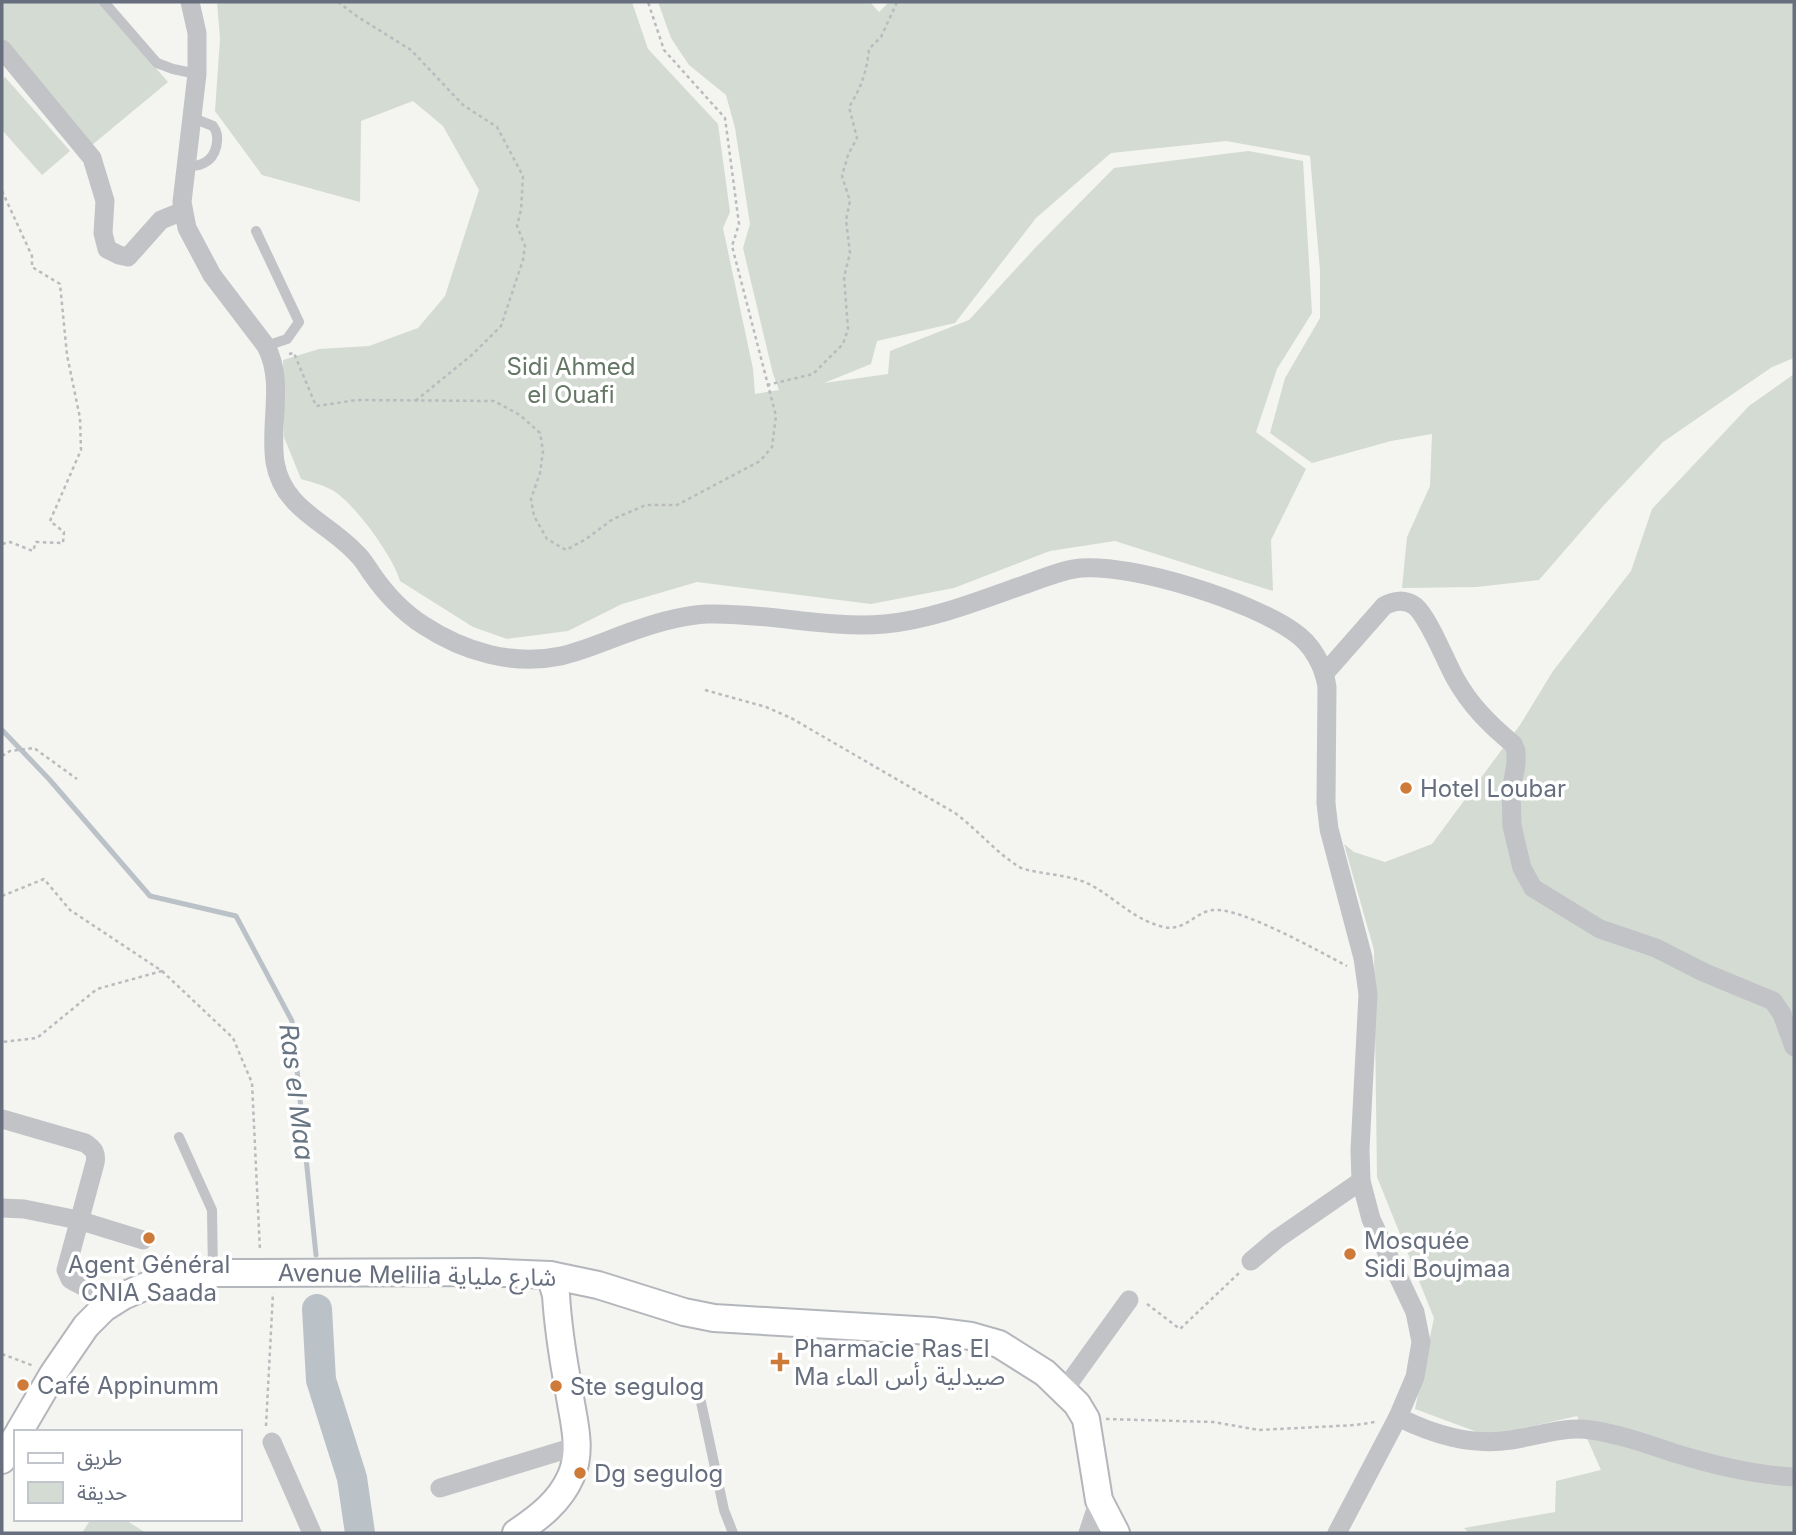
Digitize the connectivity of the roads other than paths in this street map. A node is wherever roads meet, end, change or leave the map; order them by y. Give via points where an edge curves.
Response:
1 (104, 2) edge
2 (190, 2) edge
3 (2, 50) edge
4 (197, 74) junction
5 (193, 118) junction
6 (185, 167) junction
7 (183, 211) junction
8 (256, 231) dead end
9 (266, 345) junction
10 (1325, 673) junction
11 (1794, 1047) edge
12 (2, 1119) edge
13 (179, 1137) dead end
14 (1361, 1181) junction
15 (2, 1208) edge
16 (78, 1220) junction
17 (144, 1240) dead end
18 (1251, 1261) road end
19 (214, 1273) junction
20 (550, 1275) junction
21 (1129, 1300) road end
22 (114, 1301) junction
23 (1064, 1390) junction
24 (701, 1402) dead end
25 (1396, 1419) junction
26 (20, 1430) edge
27 (14, 1440) edge
28 (271, 1442) road end
29 (577, 1446) junction
30 (2, 1460) edge
31 (1794, 1477) edge
32 (440, 1488) dead end
33 (1099, 1500) junction
34 (312, 1533) edge
35 (516, 1533) edge
36 (733, 1533) edge
37 (1088, 1533) edge
38 (1116, 1533) edge
39 (1337, 1533) edge

1 - 4 lane via 156,63
2 - 4 street via 197,33
3 - 7 street via 92,159 105,201 107,249 128,257 161,220
4 - 5 street
5 - 6 street
5 - 6 lane via 213,126 218,137 209,160
6 - 7 street
7 - 9 street via 199,253
8 - 9 lane via 299,322 287,340
9 - 10 street via 276,377 273,432 281,484 298,507 353,549 421,624 487,655 519,660 562,656 663,621 703,614 885,624 932,615 1079,568 1106,568 1149,576 1260,612 1296,633
10 - 11 street via 1384,606 1398,601 1414,605 1473,707 1516,751 1512,826 1522,868 1533,888 1600,929 1656,948 1773,1001
10 - 14 street via 1329,830 1366,975
12 - 16 street via 93,1149 95,1163
13 - 19 lane via 212,1210
14 - 18 street
14 - 25 street via 1371,1219 1420,1326 1420,1360
15 - 16 street
16 - 17 street
16 - 22 street via 66,1262 68,1275
19 - 20 street, Avenue Melilia شارع ملياية
19 - 22 street, Avenue Melilia شارع ملياية via 153,1283
20 - 23 street, Avenue Melilia شارع ملياية via 714,1318 971,1336 999,1344 1025,1359
20 - 29 street
21 - 23 street
22 - 26 street, Avenue Melilia شارع ملياية via 86,1326
23 - 33 street, Avenue Melilia شارع ملياية via 1086,1419
24 - 36 lane
25 - 31 street via 1474,1441 1592,1430 1714,1464
25 - 39 street
27 - 30 street
28 - 34 street
29 - 32 street
29 - 35 street via 572,1476 561,1495
33 - 37 street
33 - 38 street, Avenue Melilia شارع ملياية

